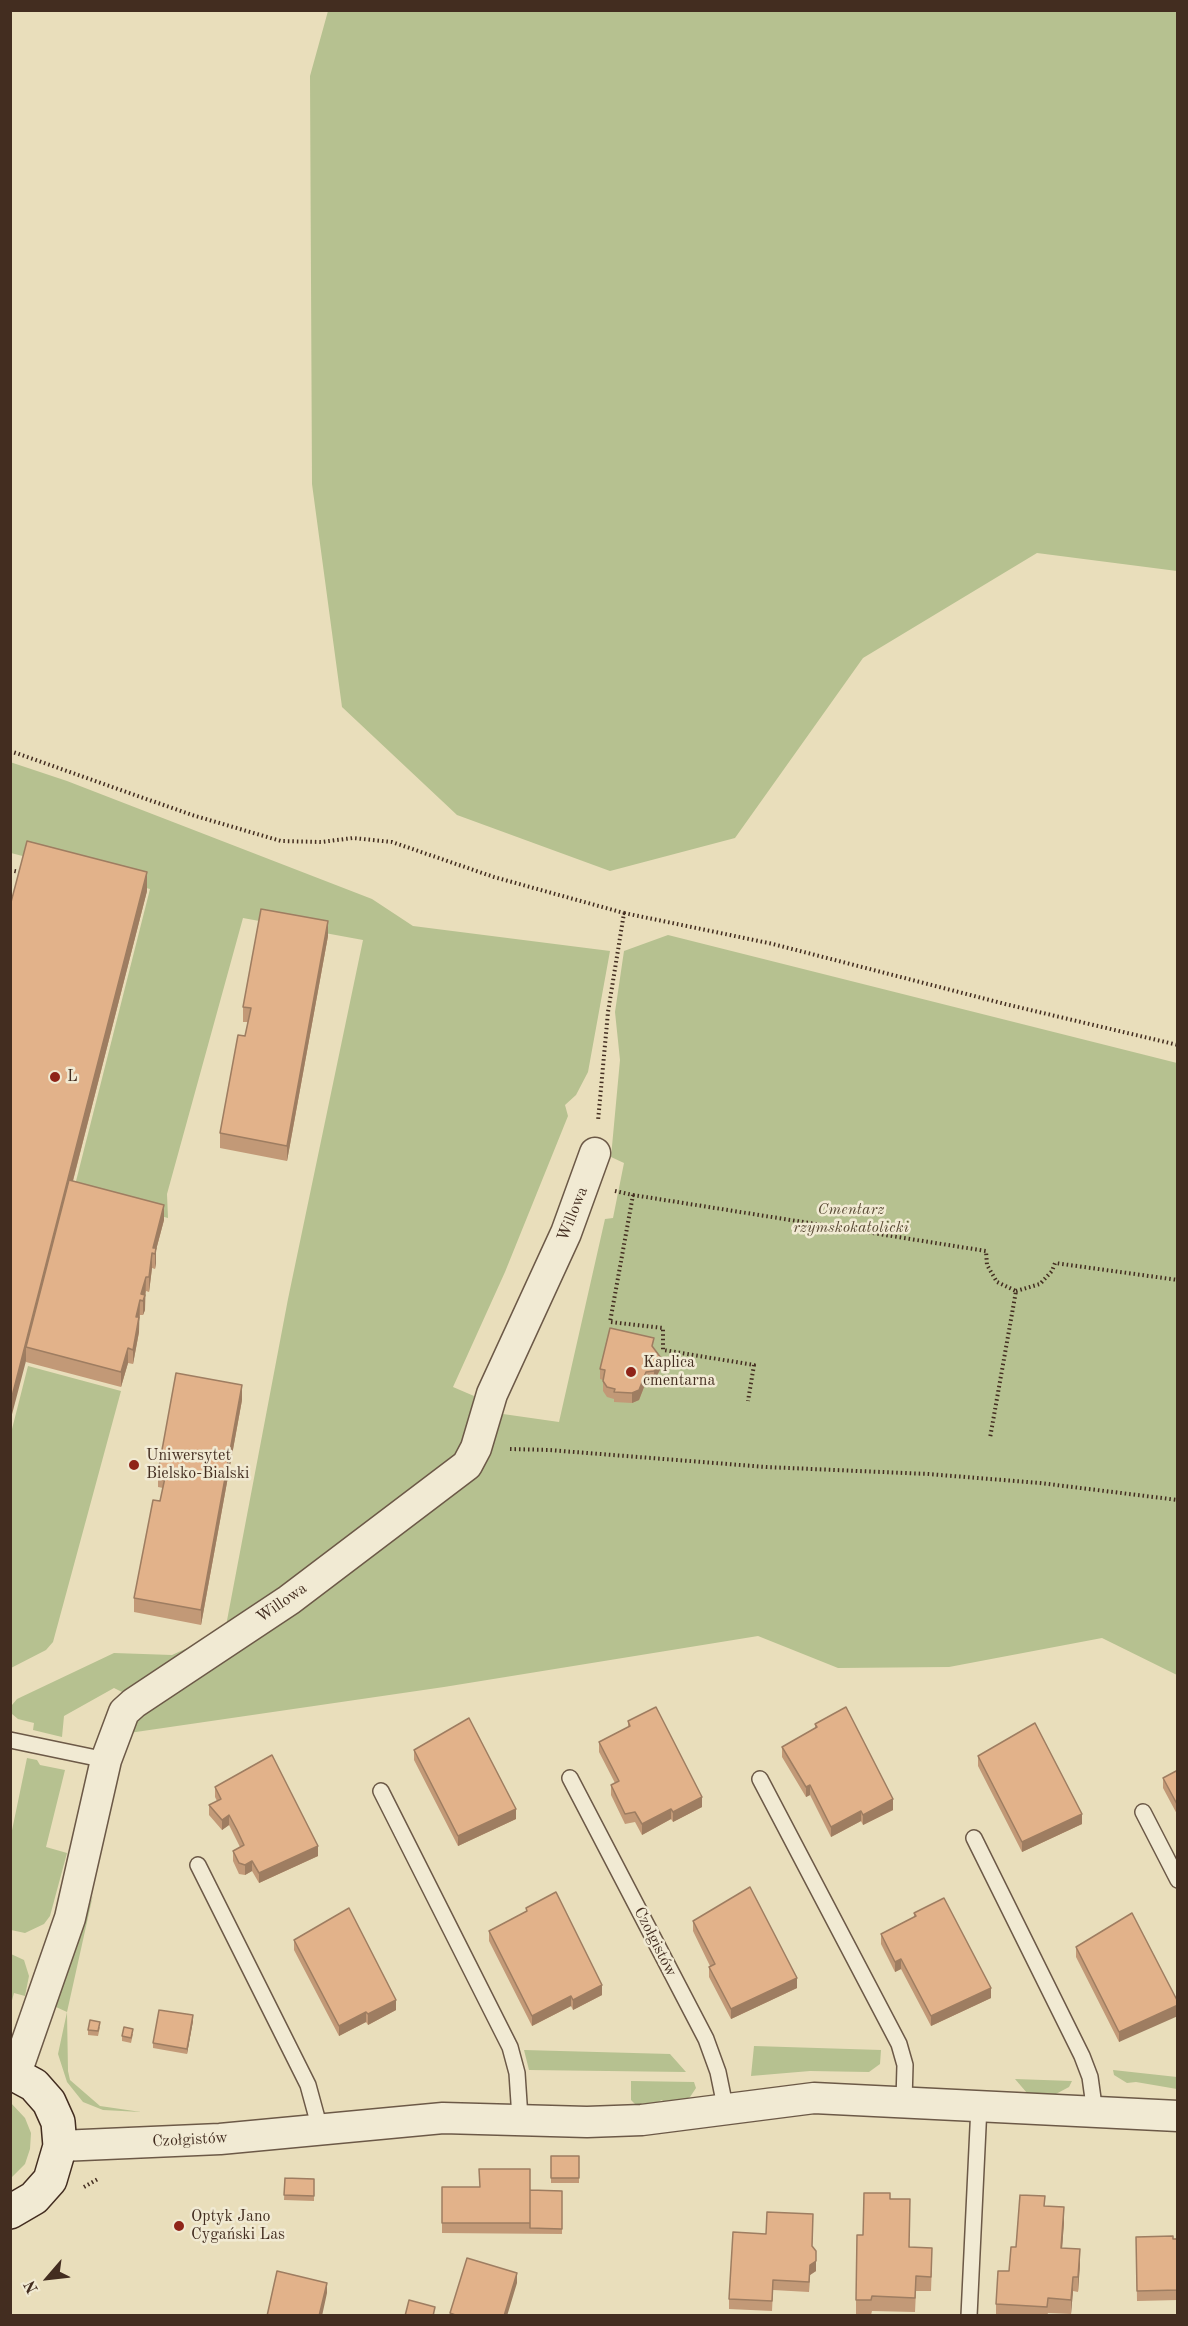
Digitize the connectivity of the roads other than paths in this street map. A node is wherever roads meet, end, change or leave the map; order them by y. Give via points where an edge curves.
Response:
1 (595, 1152) road end
2 (10, 1740) edge
3 (106, 1760) junction
4 (570, 1778) dead end
5 (760, 1779) dead end
6 (381, 1791) dead end
7 (1143, 1812) dead end
8 (974, 1838) dead end
9 (198, 1865) dead end
10 (1178, 1880) edge
11 (13, 2072) edge
12 (904, 2101) junction
13 (979, 2106) junction
14 (726, 2111) junction
15 (1095, 2113) junction
16 (1178, 2116) edge
17 (520, 2118) junction
18 (320, 2129) junction
19 (60, 2146) junction
20 (10, 2212) edge
21 (969, 2316) edge

1 - 3 street, Willowa via 566,1233 492,1394 476,1449 467,1465 289,1600 134,1703 117,1726
2 - 3 lane
3 - 11 street, Willowa via 70,1918
4 - 14 lane, Czołgistów via 706,2039
5 - 12 lane via 899,2044 905,2065
6 - 17 lane via 510,2047 517,2073
7 - 10 lane
8 - 15 lane via 1082,2056 1090,2077
9 - 18 lane via 309,2085
11 - 19 street via 34,2085 49,2102 58,2122
12 - 13 street, Czołgistów
12 - 14 street, Czołgistów via 814,2098
13 - 15 street, Czołgistów
13 - 21 lane
14 - 17 street, Czołgistów via 587,2122
15 - 16 street, Czołgistów
17 - 18 street, Czołgistów via 443,2118
18 - 19 street, Czołgistów via 220,2139
19 - 20 street via 50,2180 34,2198

